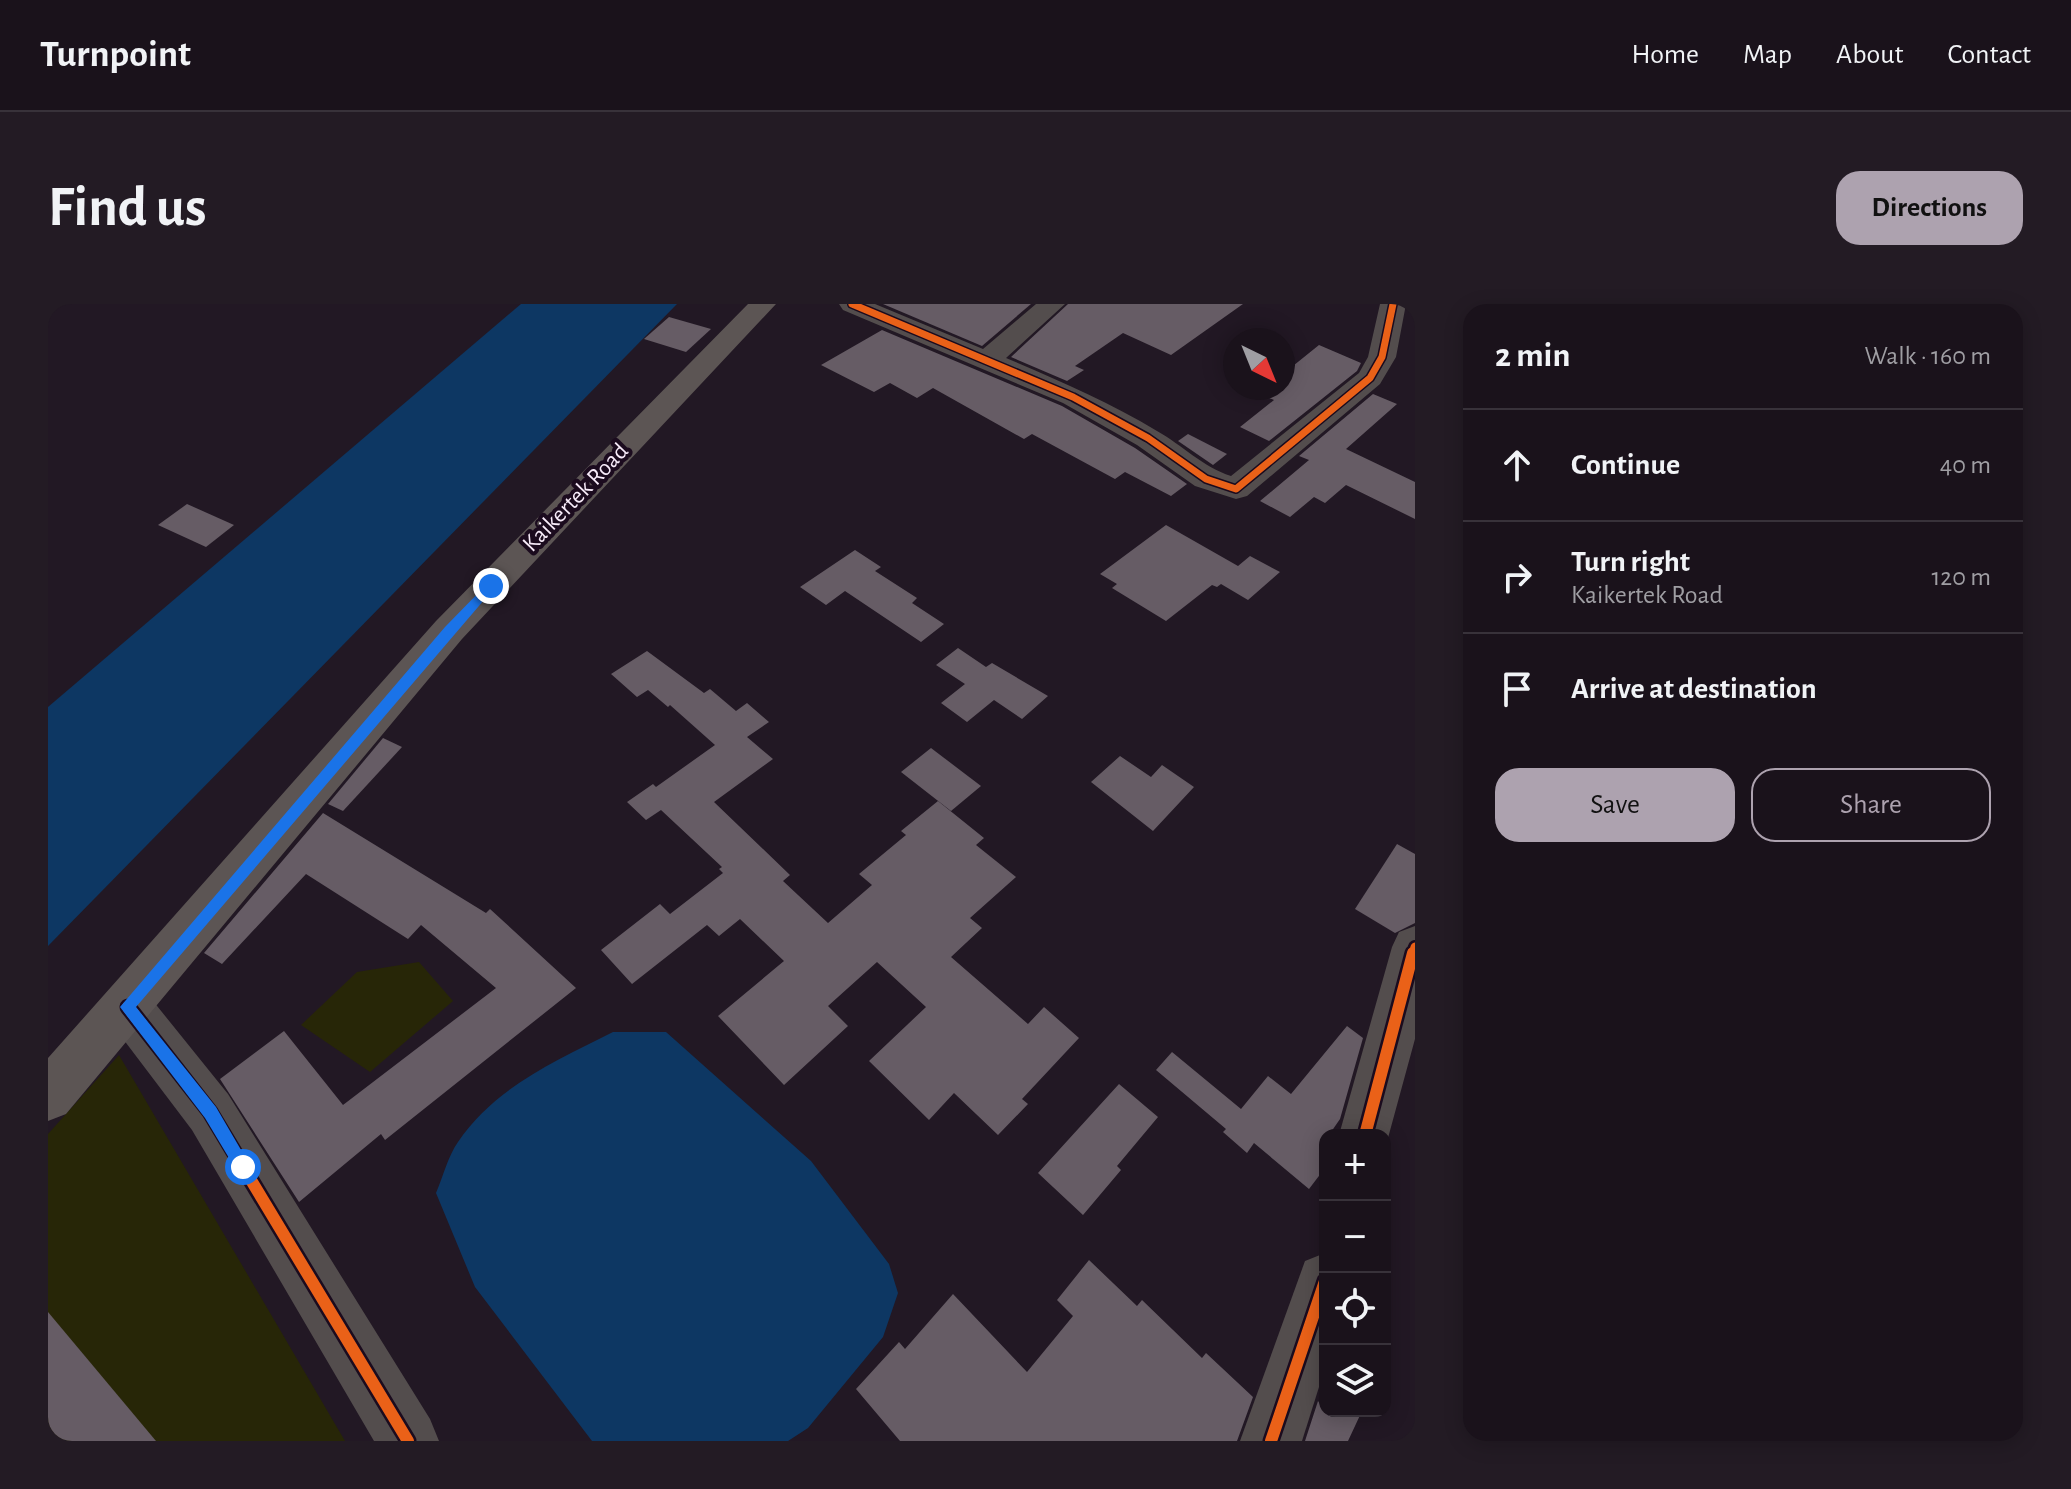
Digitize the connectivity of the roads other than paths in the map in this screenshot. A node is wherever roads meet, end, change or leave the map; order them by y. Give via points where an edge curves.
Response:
1 (763, 304) edge
2 (852, 304) edge
3 (1052, 304) edge
4 (1393, 304) edge
5 (987, 360) junction
6 (1415, 947) edge
7 (128, 1007) junction
8 (48, 1096) edge
9 (1367, 1129) edge
10 (1319, 1299) edge
11 (408, 1441) edge
12 (1271, 1441) edge

1 - 7 main road, Kaikertek Road via 449,630
2 - 5 street
3 - 5 street
4 - 5 street via 1382,357 1370,378 1236,489 1206,479 1148,438 1073,397
6 - 9 street
7 - 8 main road, Kaikertek Road
7 - 11 street via 210,1112
10 - 12 street

